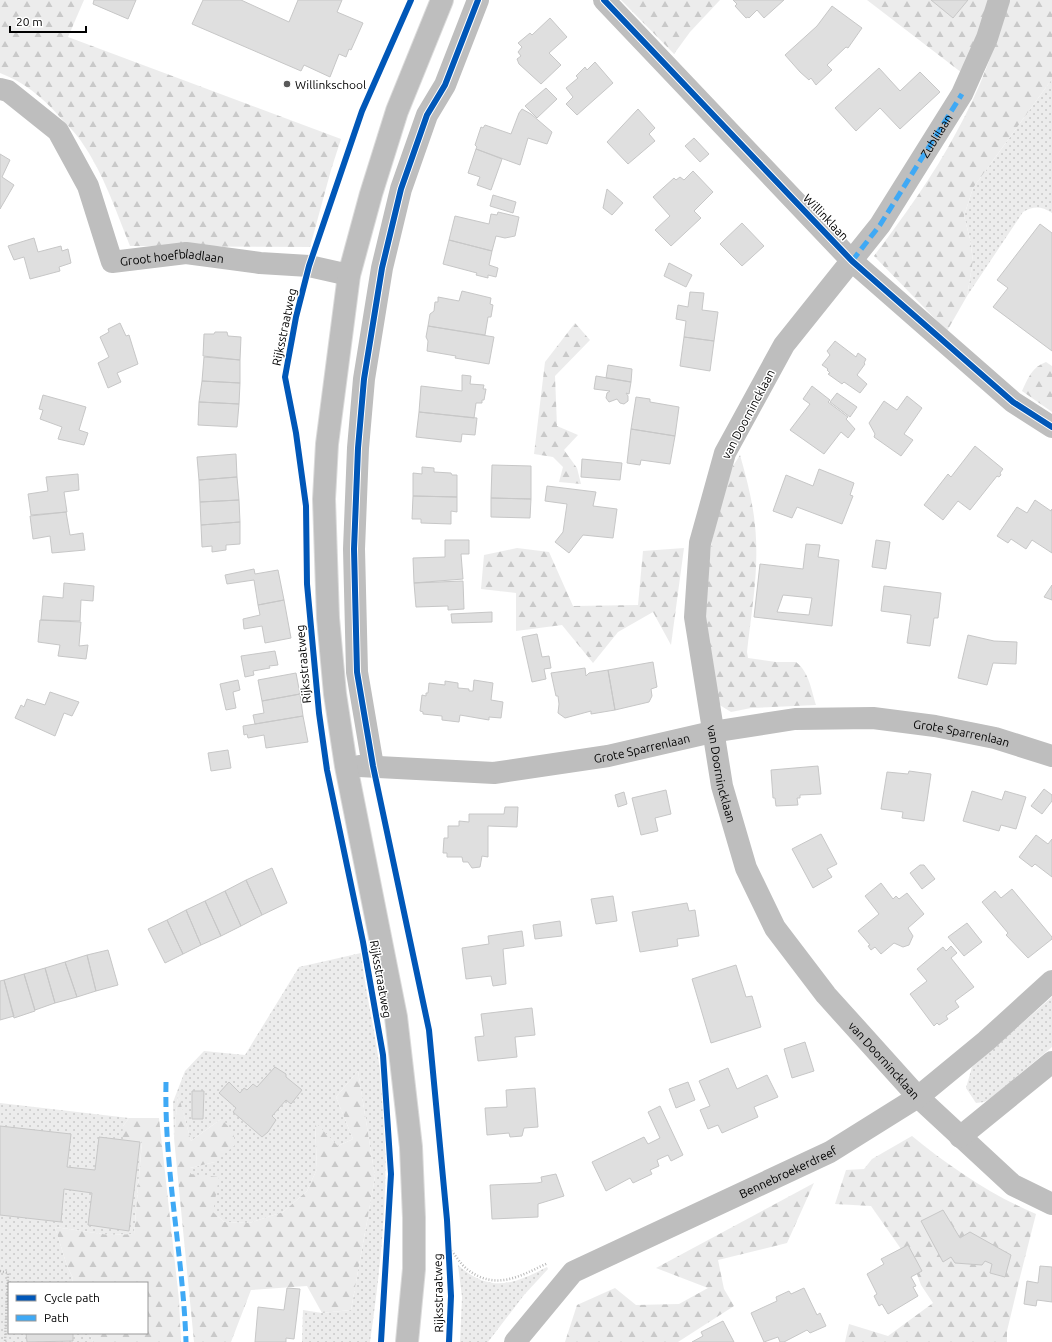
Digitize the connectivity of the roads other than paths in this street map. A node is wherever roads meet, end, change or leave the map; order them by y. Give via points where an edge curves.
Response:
1 (442, 0) edge
2 (478, 0) edge
3 (604, 0) edge
4 (999, 0) edge
5 (0, 89) edge
6 (852, 261) junction
7 (349, 275) junction
8 (1052, 427) edge
9 (712, 732) junction
10 (1052, 756) edge
11 (346, 766) junction
12 (373, 766) junction
13 (1052, 981) edge
14 (1052, 1062) edge
15 (918, 1097) junction
16 (960, 1137) junction
17 (1052, 1204) edge
18 (407, 1342) edge
19 (515, 1342) edge

1 - 7 street, Rijksstraatweg via 397,112
2 - 12 street via 445,85 427,115 401,189 382,268 364,379 354,549 357,672
3 - 6 street, Willinklaan
4 - 6 street, Zublilaan via 987,38 962,94 880,225
5 - 7 street, Groot hoefbladlaan via 8,91 58,131 88,186 112,262 186,253 260,263 309,266
6 - 8 street, Willinklaan via 1013,402
6 - 9 street, van Doornincklaan via 784,345 724,453 700,543 695,617
7 - 11 street, Rijksstraatweg via 327,444 324,499 328,618 335,694
9 - 10 street, Grote Sparrenlaan via 795,719 873,718 935,726 995,738
9 - 12 street, Grote Sparrenlaan via 608,756 494,773
9 - 15 street, van Doornincklaan via 722,786 746,868 775,928 826,995
11 - 12 street, Grote Sparrenlaan
11 - 18 street, Rijksstraatweg via 396,1017 411,1147 414,1269
13 - 15 street, Bennebroekerdreef via 986,1041
14 - 16 street
15 - 16 street, van Doornincklaan
15 - 19 street, Bennebroekerdreef via 830,1152 573,1272
16 - 17 street, van Doornincklaan via 1013,1185

